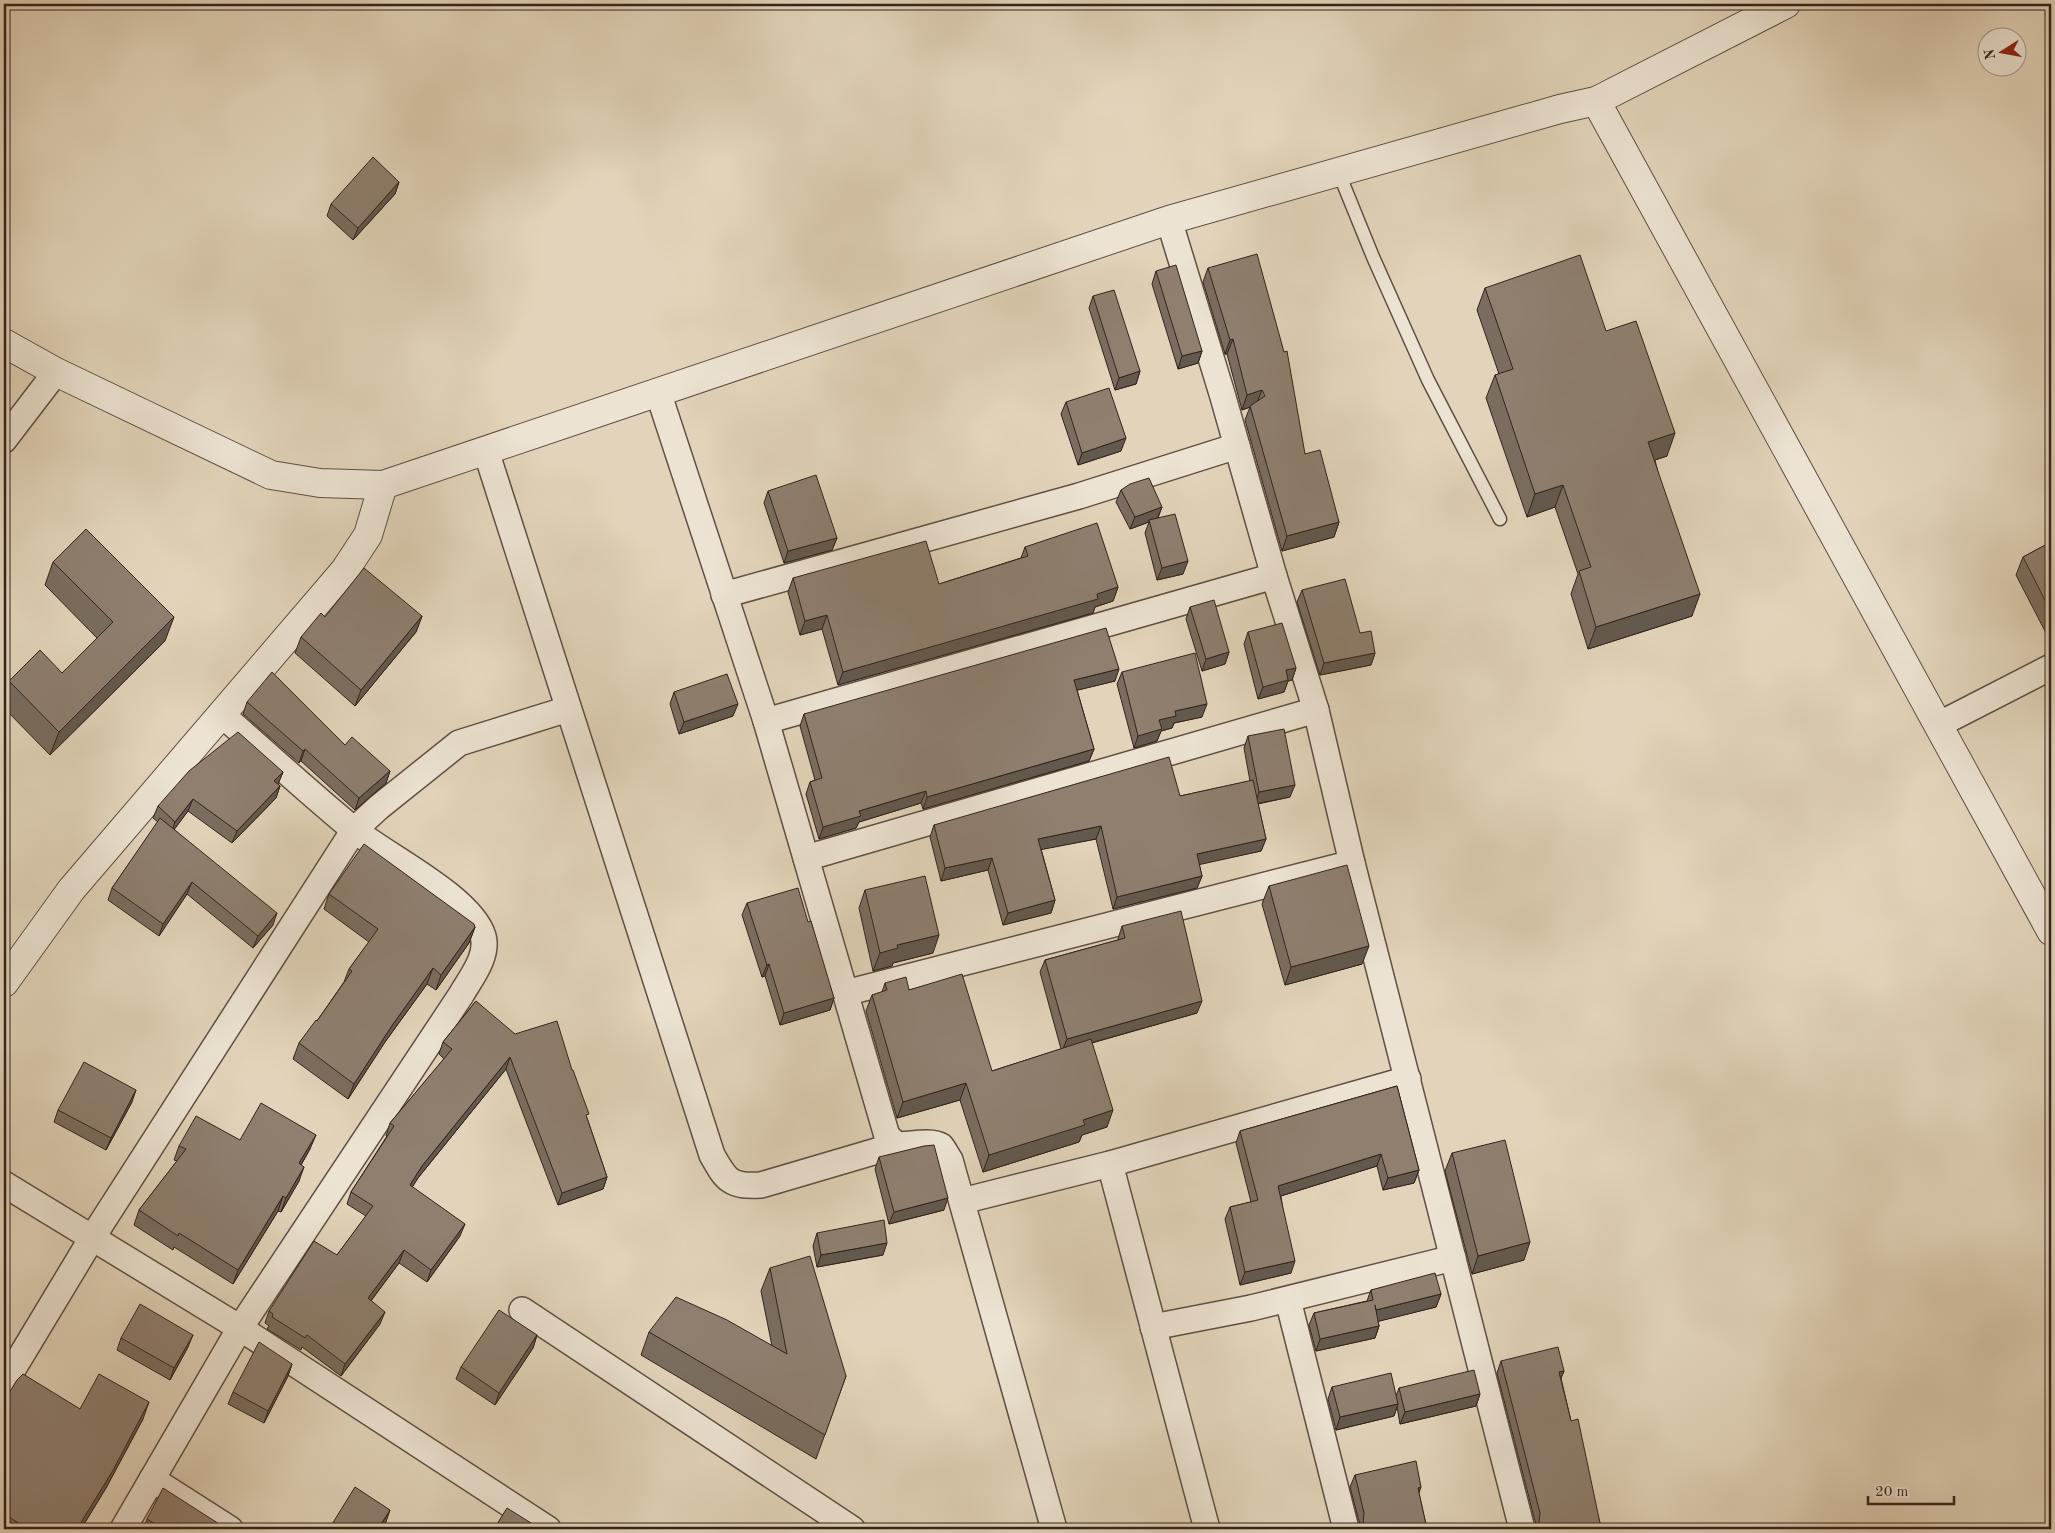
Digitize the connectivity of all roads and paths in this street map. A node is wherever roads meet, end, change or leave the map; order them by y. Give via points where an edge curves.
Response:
1 (1786, 4) edge
2 (1596, 101) junction
3 (1338, 171) junction
4 (1169, 220) junction
5 (4, 343) edge
6 (56, 372) junction
7 (658, 392) junction
8 (4, 440) edge
9 (1237, 446) junction
10 (486, 451) junction
11 (383, 485) junction
12 (1500, 519) dead end
13 (1274, 576) junction
14 (724, 595) junction
15 (2051, 667) edge
16 (568, 709) junction
17 (1316, 710) junction
18 (222, 714) junction
19 (766, 721) junction
20 (1938, 725) junction
21 (354, 830) junction
22 (806, 858) junction
23 (1352, 863) junction
24 (2051, 931) edge
25 (4, 983) edge
26 (845, 993) junction
27 (1408, 1079) junction
28 (897, 1145) junction
29 (1110, 1164) junction
30 (4, 1184) edge
31 (962, 1201) junction
32 (92, 1238) junction
33 (1453, 1258) junction
34 (1288, 1300) junction
35 (522, 1310) dead end
36 (1153, 1327) junction
37 (240, 1328) junction
38 (4, 1384) edge
39 (152, 1479) junction
40 (123, 1529) edge
41 (230, 1529) edge
42 (548, 1529) edge
43 (852, 1529) edge
44 (1054, 1529) edge
45 (1207, 1529) edge
46 (1346, 1529) edge
47 (1522, 1529) edge

1 - 2 street
2 - 3 street
2 - 20 street
3 - 4 street
3 - 12 lane via 1428,380
4 - 7 street
4 - 9 street
5 - 6 street
6 - 8 street
6 - 11 street via 271,474 320,483
7 - 10 street
7 - 14 street
9 - 13 street
9 - 14 street via 1079,496
10 - 11 street
10 - 16 street
11 - 18 street via 368,534 345,570
13 - 17 street
13 - 19 street
14 - 19 street
15 - 20 street
16 - 21 street via 459,743
16 - 28 street via 712,1155 724,1177 742,1186 761,1185
17 - 22 street
17 - 23 street
18 - 21 street
18 - 25 street via 70,890
19 - 22 street
20 - 24 street
21 - 32 street
21 - 37 street via 443,890 474,919 484,937 484,953 455,1003
22 - 26 street
23 - 26 street
23 - 27 street
26 - 28 street via 887,1136
27 - 29 street
27 - 33 street
28 - 31 street via 929,1142 941,1146 950,1160
29 - 31 street
29 - 36 street
30 - 32 street
31 - 44 street
32 - 37 street
32 - 38 street
33 - 34 street
33 - 47 street
34 - 36 street
34 - 46 street
35 - 43 street
36 - 45 street
37 - 39 street
37 - 42 street
39 - 40 street
39 - 41 street

